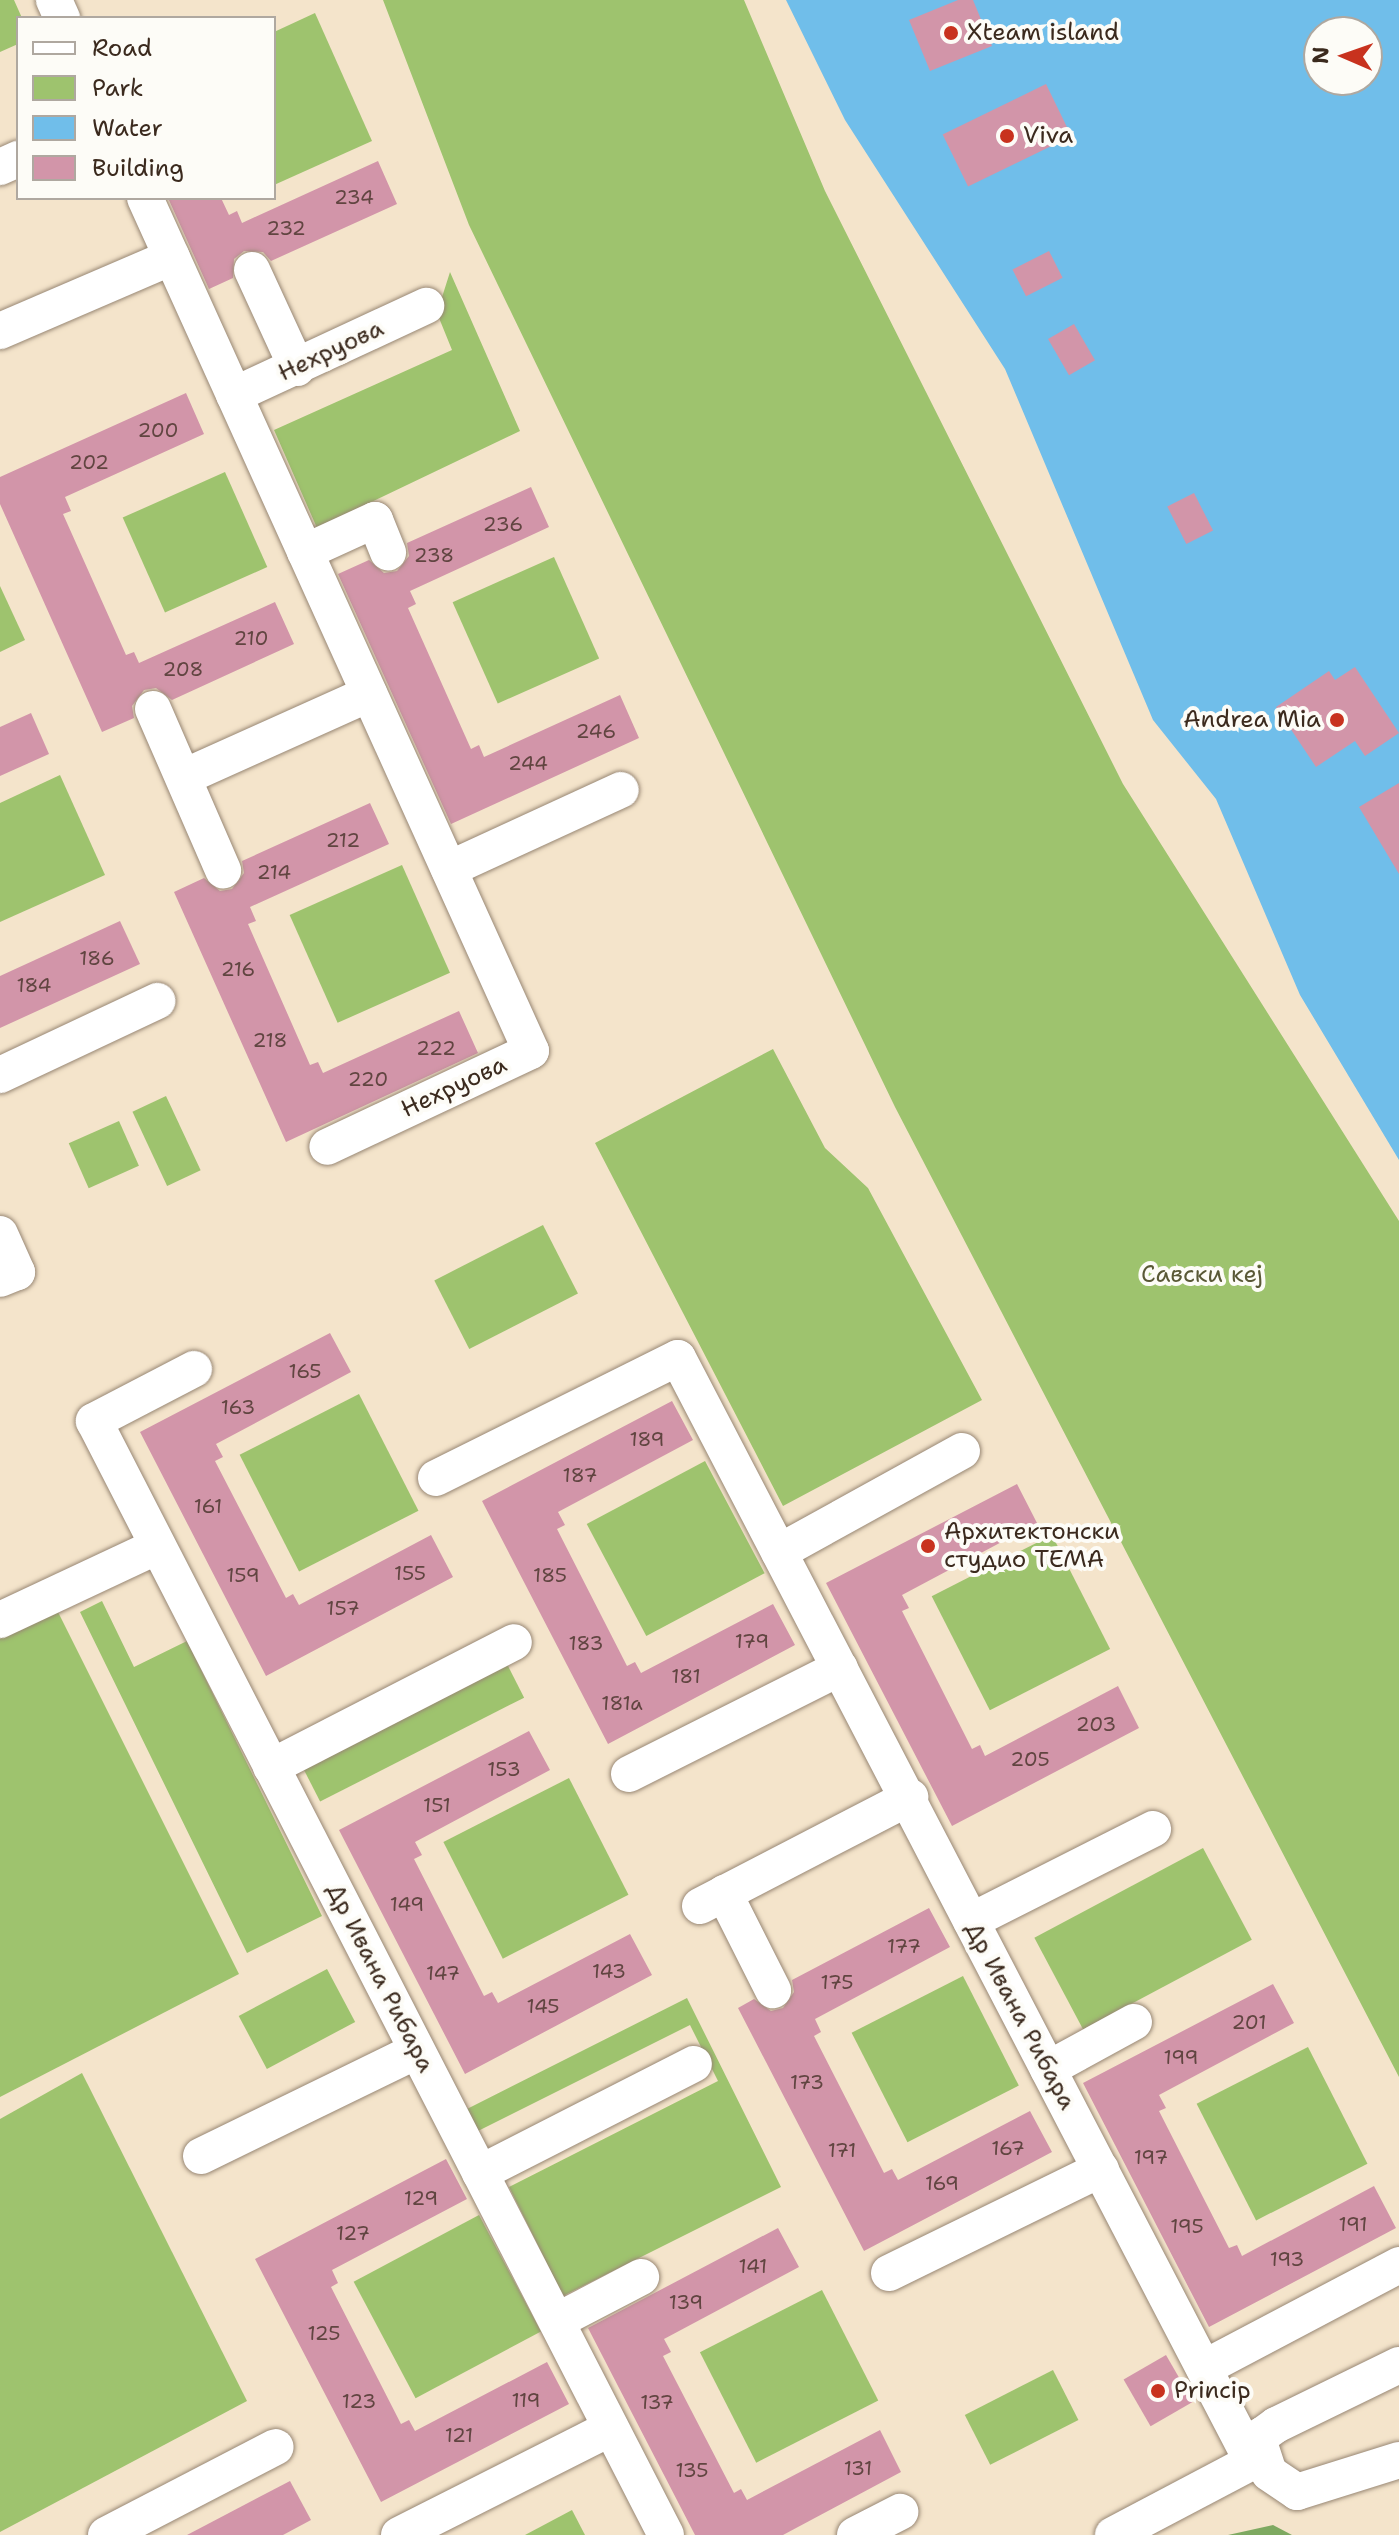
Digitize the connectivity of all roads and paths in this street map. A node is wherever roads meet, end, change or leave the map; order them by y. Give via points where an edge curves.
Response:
1 (146, 200) edge
2 (172, 257) junction
3 (252, 270) dead end
4 (426, 306) dead end
5 (0, 331) edge
6 (297, 368) junction
7 (234, 395) junction
8 (305, 552) junction
9 (388, 552) dead end
10 (369, 694) junction
11 (153, 709) dead end
12 (184, 777) junction
13 (621, 790) dead end
14 (449, 869) junction
15 (223, 870) dead end
16 (157, 1001) dead end
17 (0, 1075) edge
18 (327, 1147) dead end
19 (0, 1234) edge
20 (8, 1276) edge
21 (194, 1369) dead end
22 (962, 1451) dead end
23 (436, 1478) dead end
24 (158, 1546) junction
25 (779, 1552) junction
26 (0, 1620) edge
27 (514, 1642) dead end
28 (840, 1668) junction
29 (271, 1767) junction
30 (629, 1774) dead end
31 (910, 1797) junction
32 (1153, 1829) dead end
33 (971, 1921) junction
34 (773, 1990) dead end
35 (1134, 2022) dead end
36 (416, 2051) junction
37 (694, 2064) dead end
38 (1048, 2069) junction
39 (201, 2156) dead end
40 (1101, 2169) junction
41 (480, 2173) junction
42 (1399, 2265) edge
43 (889, 2273) dead end
44 (641, 2277) dead end
45 (557, 2321) junction
46 (1399, 2365) edge
47 (1204, 2368) junction
48 (611, 2428) junction
49 (276, 2447) dead end
50 (1257, 2459) junction
51 (1399, 2460) edge
52 (900, 2512) dead end
53 (106, 2535) edge
54 (399, 2535) edge
55 (666, 2535) edge
56 (855, 2535) edge
57 (1113, 2535) edge

1 - 2 street, Нехруова
2 - 5 street
2 - 7 street, Нехруова
3 - 6 street
4 - 6 street, Нехруова
6 - 7 street, Нехруова
7 - 8 street, Нехруова
8 - 9 street via 375,520
8 - 10 street, Нехруова
10 - 12 street
10 - 14 street, Нехруова
11 - 12 street
12 - 15 street
13 - 14 street
14 - 18 street, Нехруова via 531,1051
16 - 17 street
19 - 20 street
21 - 24 street, Др Ивана Рибара via 94,1421
22 - 25 street
23 - 25 street, Др Ивана Рибара via 678,1358
24 - 26 street
24 - 29 street, Др Ивана Рибара
25 - 28 street, Др Ивана Рибара
27 - 29 street
28 - 30 street
28 - 31 street, Др Ивана Рибара
29 - 36 street, Др Ивана Рибара
31 - 33 street, Др Ивана Рибара
31 - 34 street via 712,1899
32 - 33 street
33 - 38 street, Др Ивана Рибара
35 - 38 street
36 - 39 street
36 - 41 street, Др Ивана Рибара
37 - 41 street
38 - 40 street, Др Ивана Рибара
40 - 43 street
40 - 47 street, Др Ивана Рибара
41 - 45 street, Др Ивана Рибара
42 - 47 street
44 - 45 street
45 - 48 street, Др Ивана Рибара
46 - 50 street via 1276,2425 1262,2435
47 - 50 street, Др Ивана Рибара
48 - 54 street
48 - 55 street, Др Ивана Рибара
49 - 53 street
50 - 51 street, Др Ивана Рибара via 1277,2483 1306,2492
50 - 57 street
52 - 56 street

